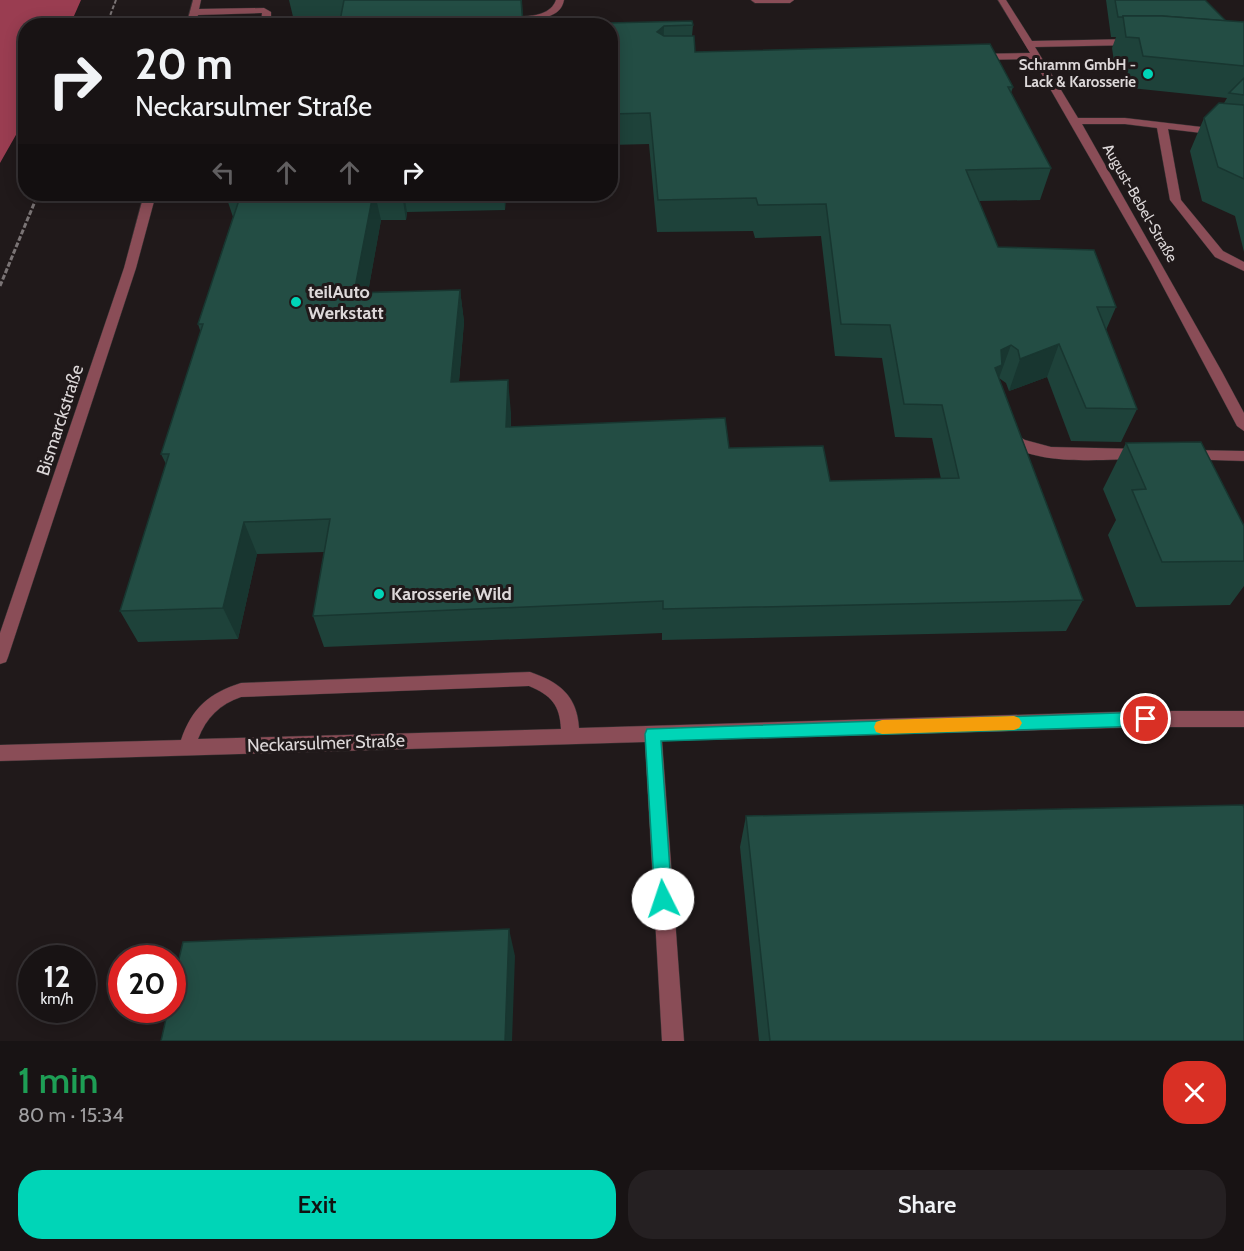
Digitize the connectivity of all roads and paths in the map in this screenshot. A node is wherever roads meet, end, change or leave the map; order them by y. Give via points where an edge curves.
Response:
1 (116, 0) edge
2 (197, 0) edge
3 (560, 0) edge
4 (755, 0) edge
5 (790, 0) edge
6 (1002, 0) edge
7 (194, 12) junction
8 (109, 18) edge
9 (192, 18) edge
10 (267, 18) edge
11 (511, 18) edge
12 (1150, 42) edge
13 (1029, 44) junction
14 (1036, 56) junction
15 (966, 57) edge
16 (1075, 121) junction
17 (1162, 126) junction
18 (1244, 135) edge
19 (35, 201) edge
20 (148, 201) edge
21 (1244, 267) edge
22 (0, 286) edge
23 (1007, 426) edge
24 (1244, 426) edge
25 (1149, 454) edge
26 (1173, 455) edge
27 (1244, 456) edge
28 (0, 657) edge
29 (1244, 719) edge
30 (653, 734) junction
31 (570, 736) junction
32 (187, 747) junction
33 (0, 753) edge
34 (673, 1041) edge

1 - 8 path
2 - 7 street
3 - 11 street via 548,14
4 - 5 street
6 - 13 street, August-Bebel-Straße
7 - 9 street
7 - 10 street via 261,10 267,12
12 - 13 street
13 - 14 street, August-Bebel-Straße
14 - 15 street
14 - 16 street, August-Bebel-Straße
16 - 17 street
16 - 24 street, August-Bebel-Straße via 1200,340
17 - 18 street
17 - 21 street via 1176,200 1219,254
19 - 22 path
20 - 28 street, Bismarckstraße via 130,268
23 - 25 street via 1009,437 1029,450
26 - 27 street
29 - 30 street, Neckarsulmer Straße
30 - 31 street, Neckarsulmer Straße
30 - 34 street
31 - 32 street, Neckarsulmer Straße
31 - 32 street via 570,712 562,696 530,679 241,690 223,695 207,709 195,722
32 - 33 street, Neckarsulmer Straße

